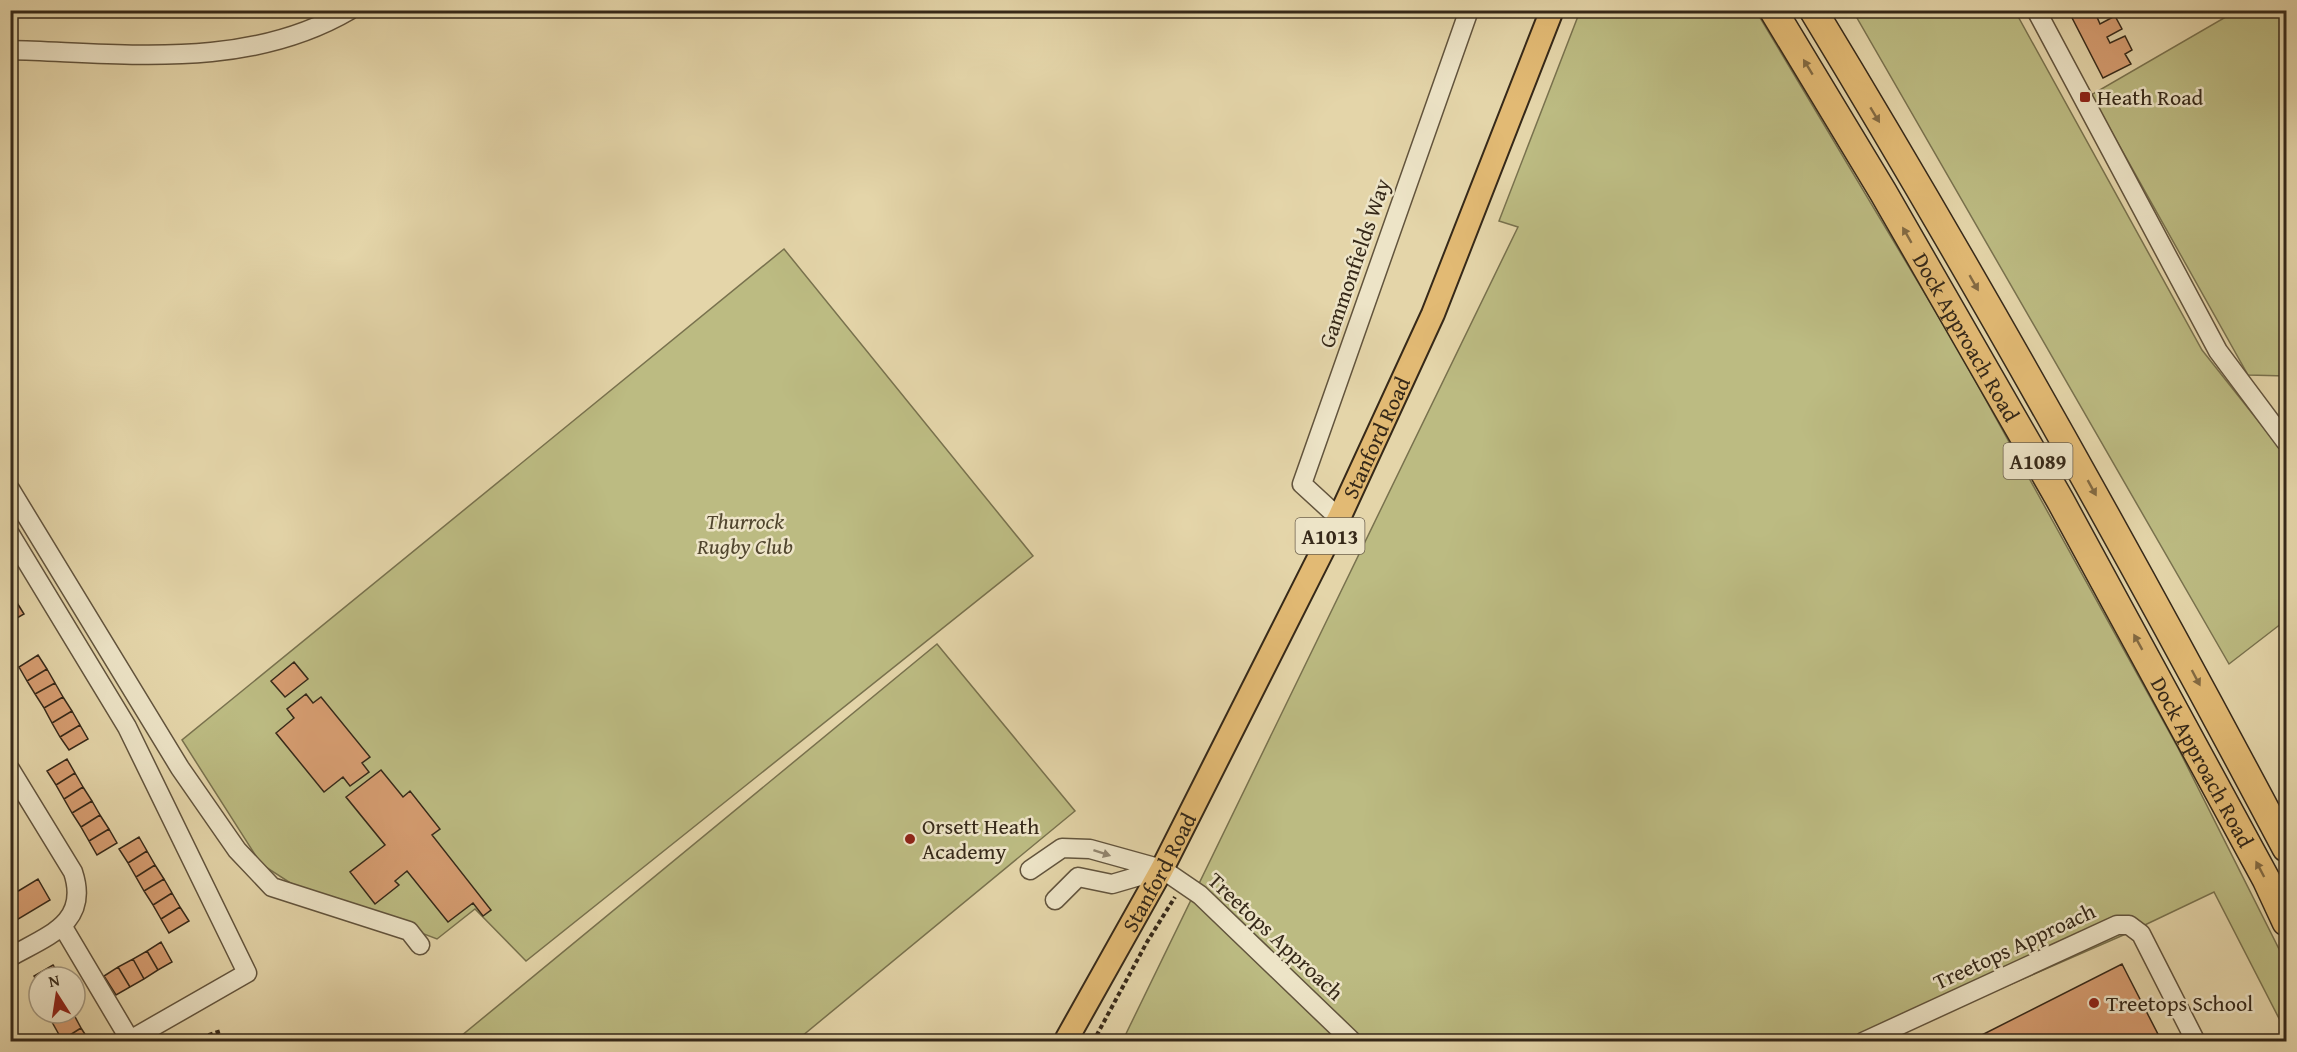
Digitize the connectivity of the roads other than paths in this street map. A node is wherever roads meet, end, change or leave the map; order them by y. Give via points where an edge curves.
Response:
1 (350, 10) edge
2 (1468, 10) edge
3 (1552, 10) edge
4 (1773, 10) edge
5 (1813, 10) edge
6 (2036, 10) edge
7 (10, 50) edge
8 (2286, 442) edge
9 (10, 489) edge
10 (1339, 518) junction
11 (10, 534) edge
12 (17, 560) edge
13 (10, 769) edge
14 (1062, 848) junction
15 (2286, 848) edge
16 (1030, 870) dead end
17 (1162, 870) junction
18 (1078, 877) junction
19 (1055, 900) dead end
20 (2286, 922) edge
21 (63, 927) junction
22 (420, 945) dead end
23 (10, 957) edge
24 (1065, 1041) edge
25 (1353, 1041) edge
26 (1863, 1041) edge
27 (2196, 1041) edge

1 - 7 street via 293,37 250,48 196,54
2 - 10 street, Gammonfields Way via 1302,484
3 - 10 main road, Stanford Road / A1013 via 1433,314
20 -> 4 highway, Dock Approach Road / A1089 via 2060,500
5 -> 15 highway, Dock Approach Road / A1089 via 2092,488
6 - 8 street via 2218,351
9 - 22 street via 180,768 237,850 272,887 410,931
10 - 17 main road, Stanford Road / A1013
11 - 12 street
12 - 21 street via 127,728 247,973 130,1040
13 - 21 street via 78,886 78,902
14 - 16 street
14 -> 17 street, Treetops Approach via 1089,849
14 - 18 street via 1076,861
17 - 18 street via 1112,884
17 - 24 main road, Stanford Road / A1013
17 - 25 street, Treetops Approach via 1200,895
18 - 19 street
21 - 23 street
26 - 27 street, Treetops Approach via 2117,925 2129,925 2141,934

